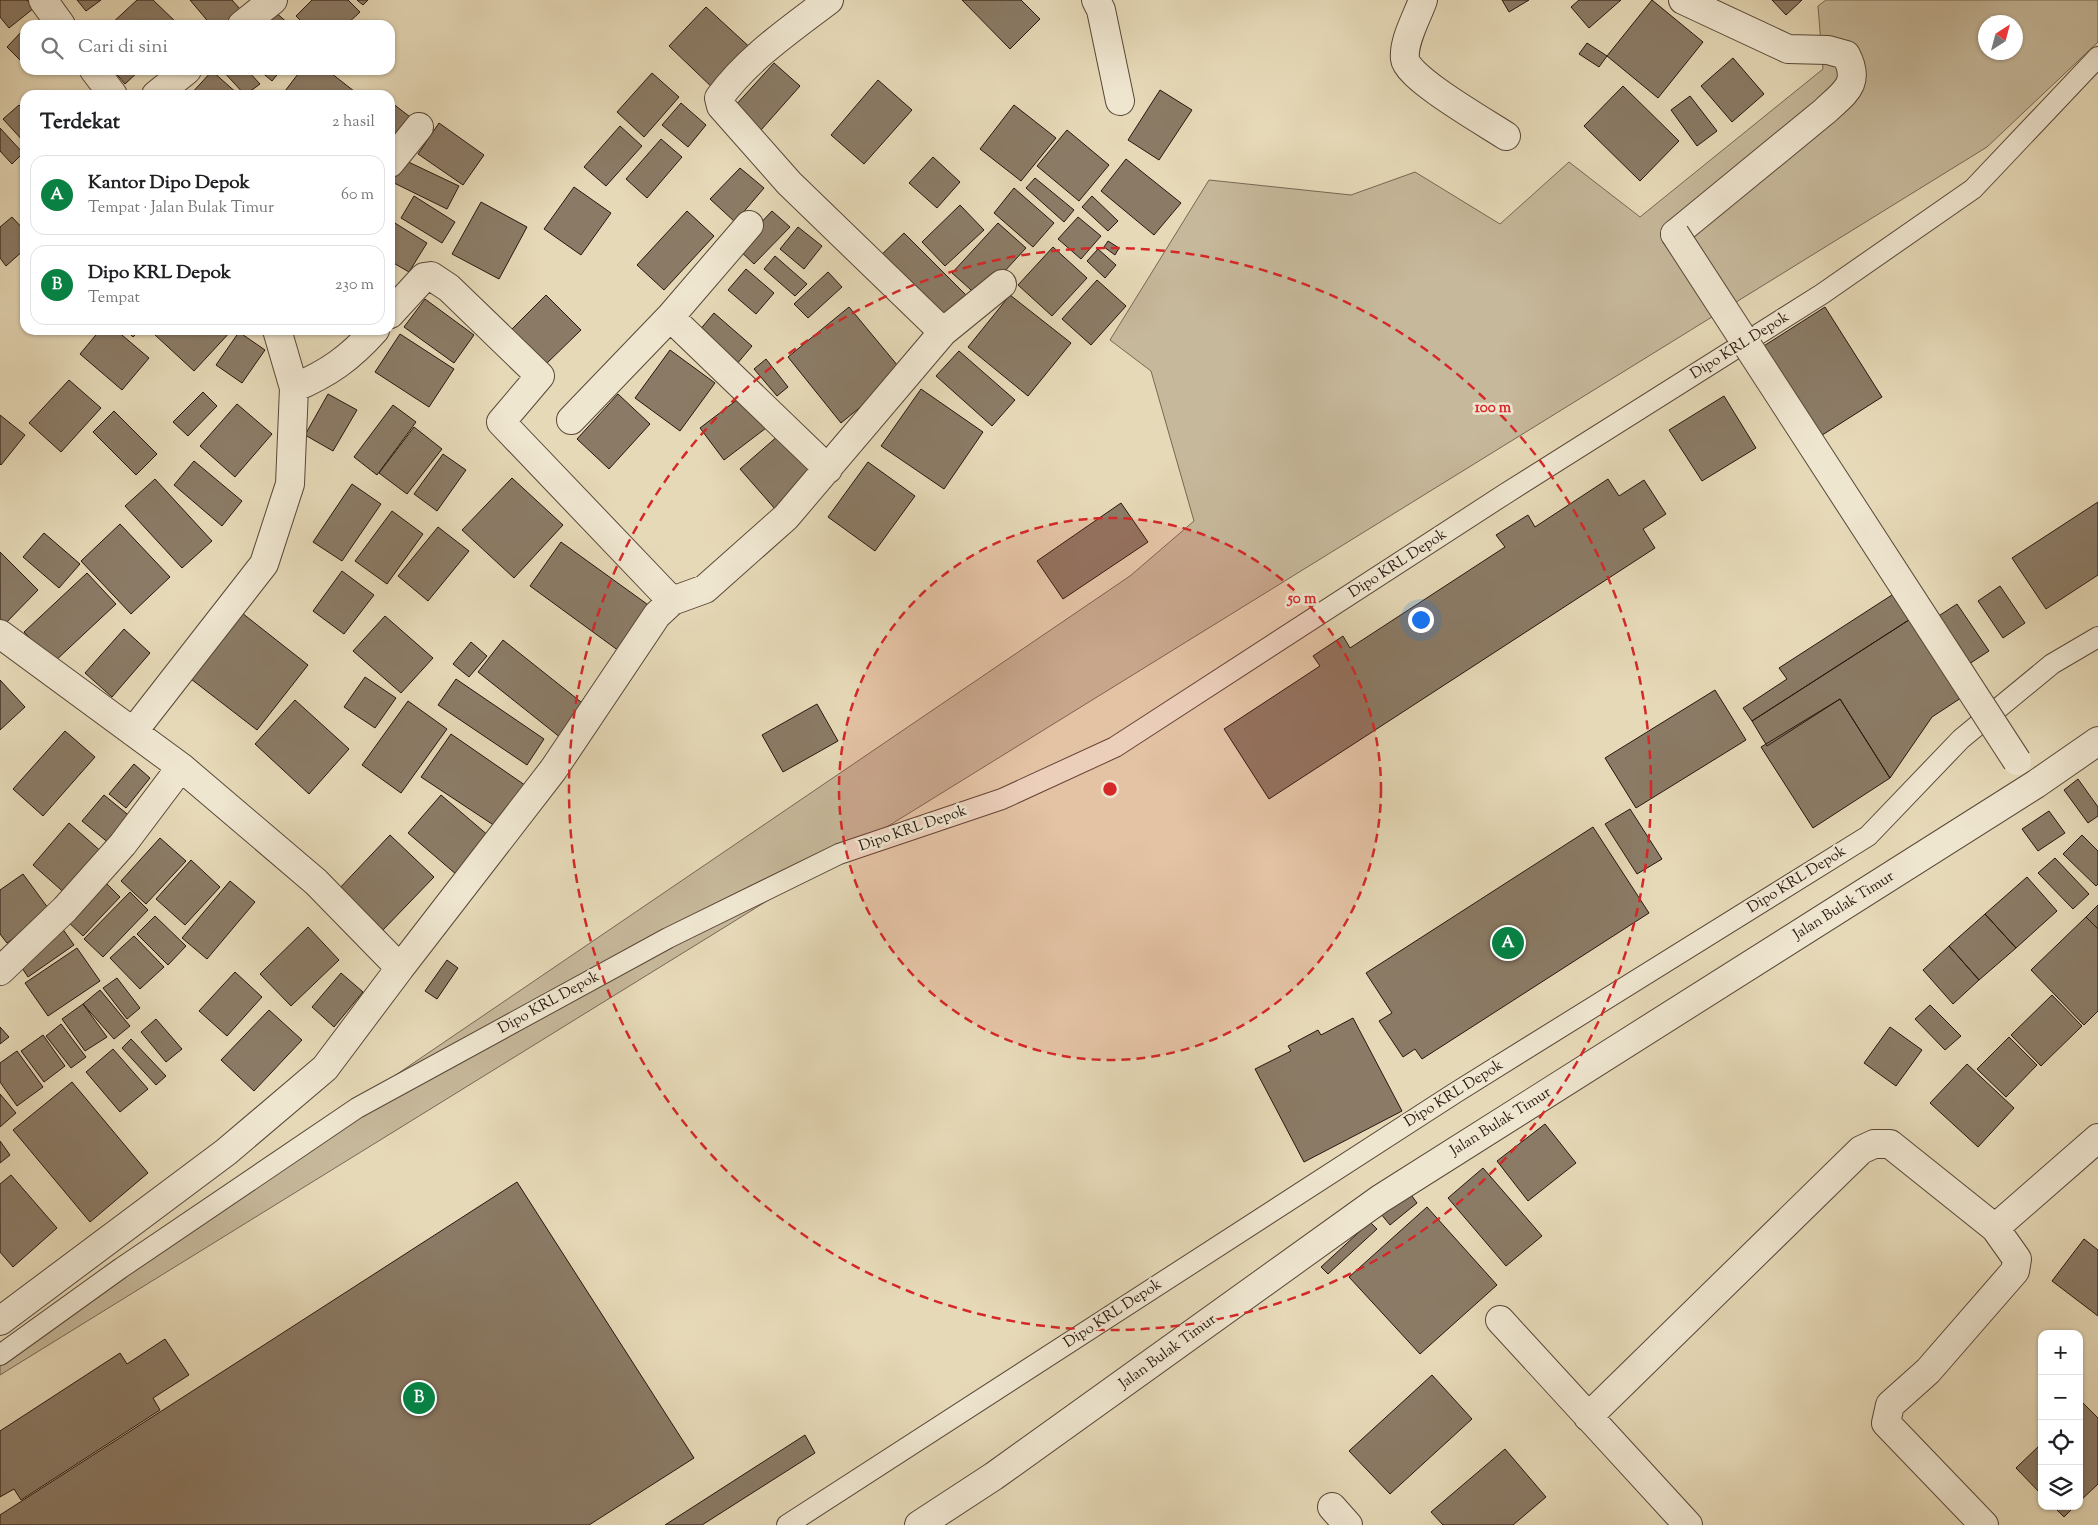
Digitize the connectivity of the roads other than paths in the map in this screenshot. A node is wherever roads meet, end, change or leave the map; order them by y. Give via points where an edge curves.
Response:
1 (43, 0) edge
2 (273, 0) edge
3 (829, 0) edge
4 (1096, 0) edge
5 (1423, 0) edge
6 (1683, 0) edge
7 (57, 20) edge
8 (248, 20) edge
9 (2098, 57) edge
10 (98, 75) edge
11 (181, 75) edge
12 (109, 90) edge
13 (162, 90) edge
14 (1120, 101) dead end
15 (419, 128) dead end
16 (1506, 136) dead end
17 (395, 157) edge
18 (749, 225) dead end
19 (1002, 284) dead end
20 (395, 309) edge
21 (670, 317) junction
22 (943, 332) junction
23 (278, 335) edge
24 (371, 335) edge
25 (294, 388) junction
26 (571, 420) dead end
27 (828, 469) junction
28 (672, 601) junction
29 (0, 634) edge
30 (2098, 637) edge
31 (133, 732) junction
32 (2098, 741) edge
33 (181, 767) junction
34 (2036, 784) junction
35 (400, 968) junction
36 (0, 971) edge
37 (2098, 1138) edge
38 (1995, 1228) junction
39 (1500, 1320) dead end
40 (0, 1321) edge
41 (0, 1354) edge
42 (1588, 1417) junction
43 (787, 1525) edge
44 (919, 1525) edge
45 (1688, 1525) edge
46 (1984, 1525) edge

1 - 7 street
2 - 8 street
3 - 22 street via 764,50 725,89 719,98 720,106 789,182
4 - 14 street via 1101,10
5 - 16 street via 1405,48 1405,61 1410,70
6 - 34 street, bridge via 1788,49 1828,50 1846,55 1852,67 1852,81 1844,93 1675,234 2017,761
9 - 41 lane, Dipo KRL Depok via 1973,189 1822,294 1505,494 1115,747 1002,799 839,854 668,938 357,1108
10 - 12 street
11 - 13 street
15 - 17 street
18 - 21 street
19 - 22 street
20 - 28 street via 424,277 432,276 449,288 540,376 501,422
21 - 26 street
21 - 27 street
22 - 27 street
23 - 25 street
24 - 25 street via 334,368
25 - 31 street via 290,484 264,564
27 - 28 street via 786,518 705,588
28 - 35 street via 642,636 553,770
29 - 31 street
30 - 43 lane, Dipo KRL Depok via 2052,664 1961,739 1868,836 1447,1098
31 - 33 street
32 - 34 street, Jalan Bulak Timur
33 - 35 street via 316,882
33 - 36 street via 123,844 72,902
34 - 44 street, Jalan Bulak Timur via 1380,1199 994,1476
35 - 40 street via 326,1068 226,1152
37 - 38 street
38 - 42 street via 1890,1144 1874,1144 1861,1150
38 - 46 street via 2017,1259 2015,1271 1928,1371 1890,1405 1886,1423
39 - 42 street
42 - 45 street

